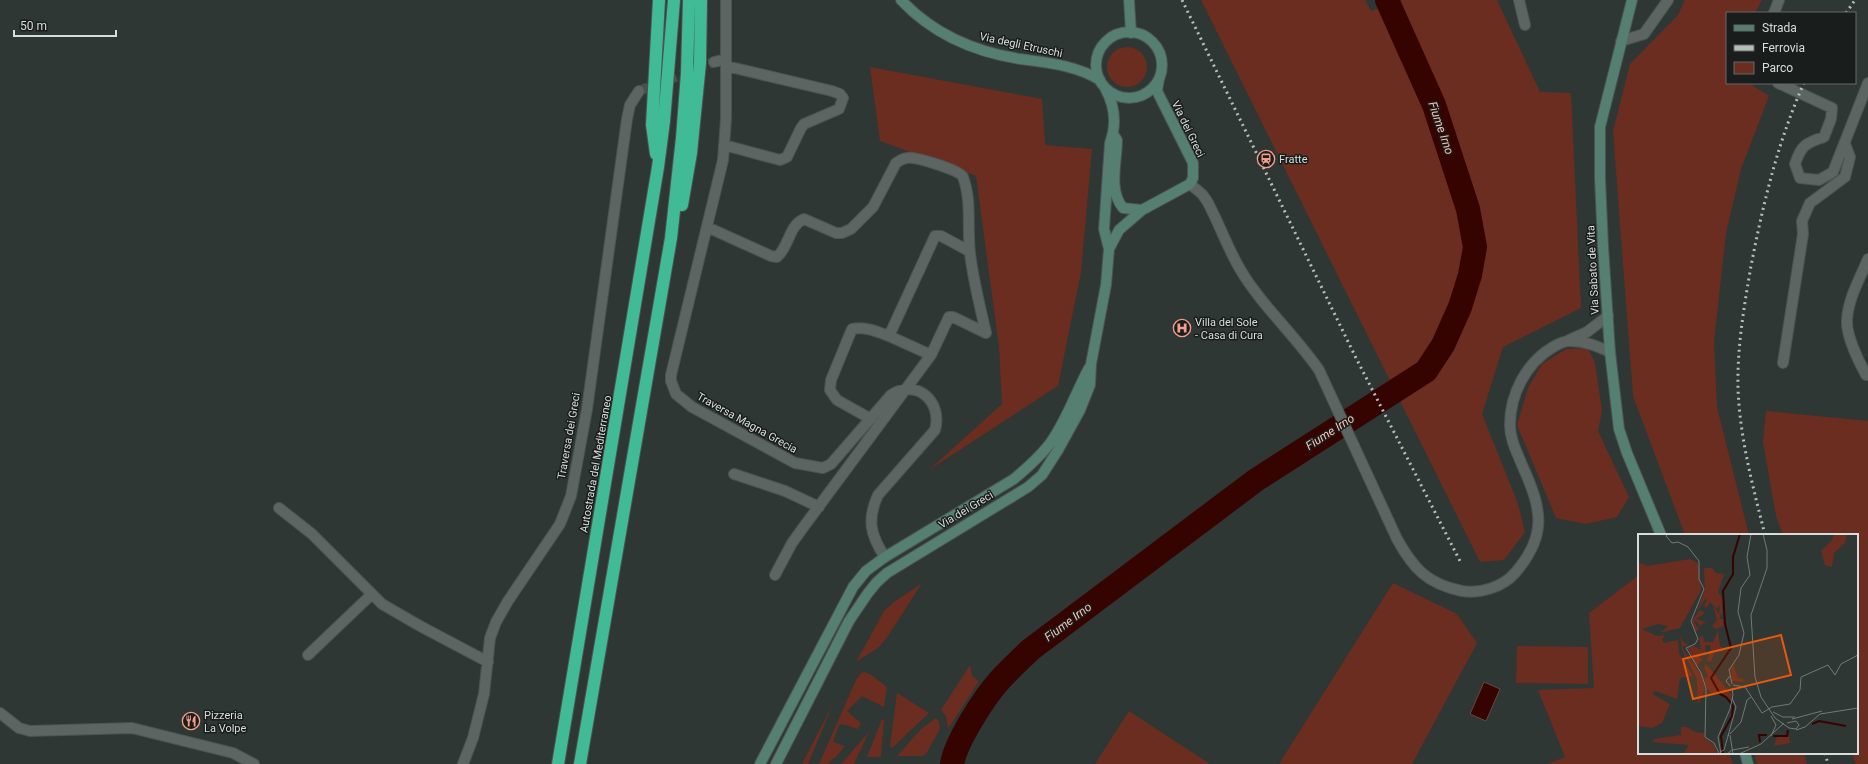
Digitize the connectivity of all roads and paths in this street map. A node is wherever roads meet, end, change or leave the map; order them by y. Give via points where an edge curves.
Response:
1 (659, 0) edge
2 (674, 0) edge
3 (689, 0) edge
4 (701, 0) edge
5 (726, 0) edge
6 (902, 0) edge
7 (1129, 0) edge
8 (1519, 0) edge
9 (1632, 0) edge
10 (1668, 0) edge
11 (1779, 0) edge
12 (1774, 12) edge
13 (1525, 25) dead end
14 (1131, 33) junction
15 (1621, 42) junction
16 (714, 62) tunnel mouth
17 (726, 62) junction
18 (1158, 79) junction
19 (1868, 83) edge
20 (1102, 84) junction
21 (1780, 84) edge
22 (639, 91) tunnel mouth
23 (1113, 134) junction
24 (1845, 144) junction
25 (724, 145) junction
26 (658, 167) junction
27 (1190, 184) junction
28 (1142, 210) junction
29 (707, 227) junction
30 (671, 238) junction
31 (1109, 249) junction
32 (969, 251) junction
33 (1868, 259) edge
34 (1608, 316) junction
35 (889, 336) junction
36 (1568, 340) junction
37 (1610, 352) junction
38 (932, 354) junction
39 (1091, 364) junction
40 (1783, 364) dead end
41 (1868, 375) edge
42 (908, 389) junction
43 (870, 419) junction
44 (734, 474) dead end
45 (819, 507) junction
46 (279, 508) dead end
47 (1661, 534) edge
48 (885, 557) junction
49 (775, 575) dead end
50 (372, 594) junction
51 (308, 655) dead end
52 (488, 662) junction
53 (0, 713) edge
54 (1745, 754) edge
55 (254, 764) edge
56 (463, 764) edge
57 (558, 764) edge
58 (580, 764) edge
59 (760, 764) edge
60 (776, 764) edge
61 (1748, 764) edge

1 - 26 highway via 652,125
2 - 26 highway, Autostrada del Mediterraneo
3 - 30 highway via 687,73
4 - 30 highway via 700,62 691,153 684,198
5 - 17 street
6 - 20 main road, Via degli Etruschi via 926,23 950,38 984,51 1019,59 1057,63 1087,73
7 - 14 main road
8 - 13 street
9 - 15 main road, Via Sabato de Vita
10 - 15 street via 1644,34
11 - 12 street
14 - 18 main road via 1142,35 1157,49 1161,59
14 - 20 main road via 1112,37 1104,43 1096,61 1096,71
15 - 34 main road, Via Sabato de Vita via 1603,112 1599,140
16 - 17 street
17 - 25 street, Traversa Magna Grecia
17 - 25 street via 832,91 843,98 839,109 804,124 787,157 780,160
18 - 20 main road via 1149,91 1134,98 1118,96
18 - 27 main road, Via dei Greci via 1157,91 1193,163 1193,178
19 - 24 street
20 - 23 main road, Via dei Greci via 1113,106
21 - 24 street via 1832,108 1824,137 1810,141 1800,150 1795,164 1800,178 1819,180 1833,172
22 - 52 street, Traversa dei Greci via 630,105 627,119 587,409 571,496 560,524 502,611 490,638
23 - 28 main road, Via dei Greci via 1117,140 1114,185 1117,200 1123,208
23 - 31 main road, Via dei Greci via 1110,143 1104,230
24 - 40 street via 1850,157 1845,176 1810,203 1802,222 1803,234
25 - 29 street, Traversa Magna Grecia via 722,170
26 - 57 highway, Autostrada del Mediterraneo
27 - 28 main road, Via dei Greci
27 - 36 street via 1207,201 1249,282 1319,370 1396,539 1415,568 1438,583 1464,591 1492,588 1513,576 1531,552 1539,524 1538,508 1512,439 1511,411 1517,389 1534,362 1545,352
28 - 31 main road, Via dei Greci via 1119,230
29 - 32 street via 777,257 794,226 804,219 836,233 851,229 873,207 896,163 912,158 953,170 963,176 968,201
29 - 43 street, Traversa Magna Grecia via 671,375 676,394 692,406 795,463 814,468 823,468 831,464
30 - 58 highway
31 - 39 main road, Via dei Greci via 1103,308
32 - 35 street via 941,236 935,236
32 - 38 street via 986,333 949,317
33 - 41 street via 1854,292 1847,321 1856,358
34 - 36 street via 1587,332
34 - 37 main road, Via Sabato de Vita
35 - 38 street
35 - 43 street via 870,330 852,329 829,385 832,395 837,400
36 - 37 street via 1590,343
37 - 47 main road, Via Sabato de Vita via 1619,429
38 - 42 street
39 - 48 main road, Via dei Greci via 1072,406 1050,443 1038,457 1014,479
39 - 60 main road, Via dei Greci via 1090,385 1080,410 1042,475 1028,487 904,562 876,582 850,621
42 - 43 street, Traversa Magna Grecia via 896,391
42 - 45 street
42 - 48 street via 927,396 935,406 938,419 935,430 878,495 873,506 872,529 876,543
44 - 45 street via 786,491
45 - 49 street via 792,543
46 - 50 street via 312,534
48 - 59 main road, Via dei Greci via 866,572 845,599
50 - 51 street
50 - 52 street via 382,604 414,623
52 - 56 street, Traversa dei Greci via 481,708
53 - 55 street via 19,728 30,731 132,728 233,752
54 - 61 main road

